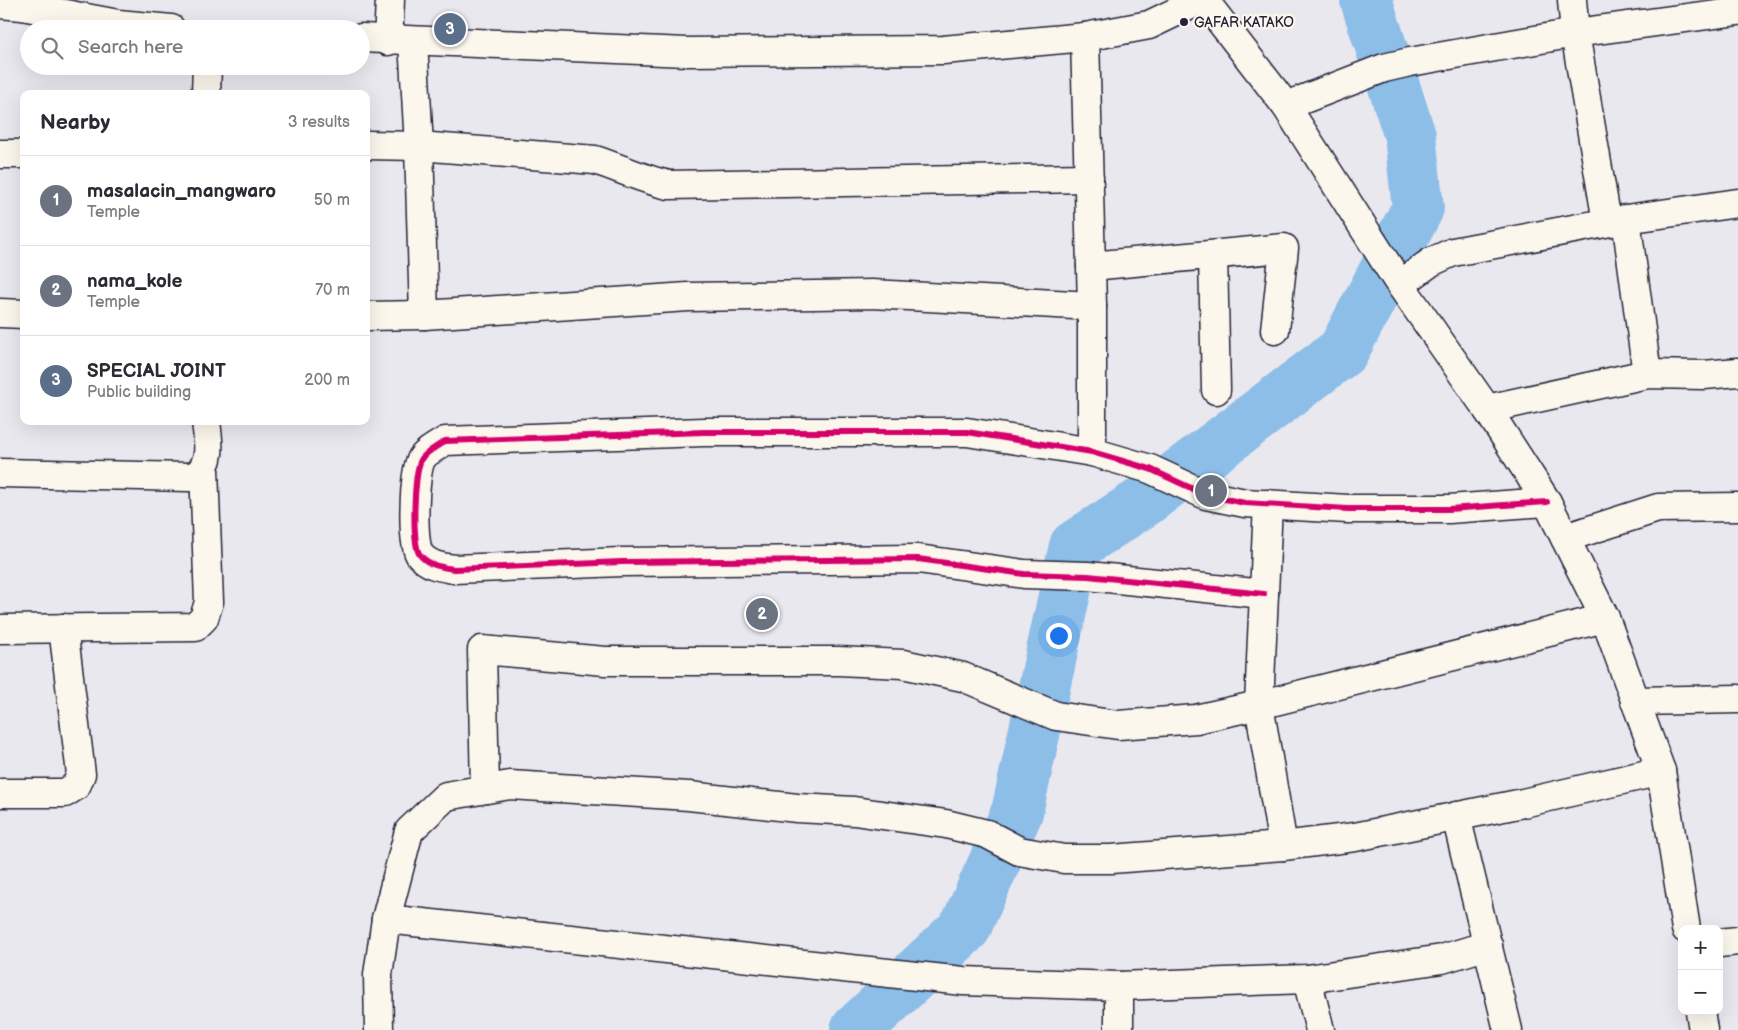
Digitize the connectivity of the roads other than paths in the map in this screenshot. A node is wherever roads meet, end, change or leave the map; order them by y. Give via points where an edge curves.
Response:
1 (390, 0) edge
2 (1202, 0) edge
3 (1572, 0) edge
4 (0, 4) edge
5 (1738, 11) edge
6 (97, 20) edge
7 (1574, 32) junction
8 (1085, 37) junction
9 (370, 39) edge
10 (401, 41) junction
11 (207, 75) edge
12 (206, 90) edge
13 (1286, 106) junction
14 (370, 145) edge
15 (419, 146) junction
16 (0, 154) edge
17 (20, 154) edge
18 (1089, 178) junction
19 (1738, 203) edge
20 (1616, 220) junction
21 (1213, 255) junction
22 (1090, 266) junction
23 (1394, 274) junction
24 (1092, 306) junction
25 (0, 313) edge
26 (20, 314) edge
27 (424, 315) junction
28 (370, 316) edge
29 (1275, 330) dead end
30 (1738, 372) edge
31 (1647, 374) junction
32 (1216, 390) dead end
33 (1487, 409) junction
34 (206, 425) edge
35 (1092, 452) junction
36 (204, 469) junction
37 (0, 473) edge
38 (1547, 502) junction
39 (1268, 504) junction
40 (1738, 507) edge
41 (1565, 538) junction
42 (1264, 594) junction
43 (1605, 618) junction
44 (63, 628) junction
45 (0, 629) edge
46 (1635, 700) junction
47 (1738, 700) edge
48 (1259, 705) junction
49 (1661, 772) junction
50 (485, 789) junction
51 (0, 793) edge
52 (1456, 816) junction
53 (1283, 846) junction
54 (386, 919) junction
55 (1685, 925) edge
56 (1738, 941) edge
57 (1723, 943) edge
58 (1488, 945) junction
59 (1307, 979) junction
60 (1119, 986) junction
61 (1701, 1015) edge
62 (379, 1030) edge
63 (1119, 1030) edge
64 (1320, 1030) edge
65 (1508, 1030) edge
66 (1703, 1030) edge

1 - 10 street
2 - 8 street via 1149,25
2 - 13 street
3 - 7 street
4 - 6 street
5 - 7 street
7 - 13 street via 1384,68
7 - 20 street
8 - 10 street via 943,50 705,52
8 - 18 street
9 - 10 street
10 - 15 street
11 - 12 street
13 - 23 street
14 - 15 street
15 - 18 street via 595,160 669,185
15 - 27 street
16 - 17 street
18 - 22 street
19 - 20 street
20 - 23 street via 1453,252
20 - 31 street
21 - 22 street
21 - 29 street via 1284,248
21 - 32 street
22 - 24 street
23 - 33 street
24 - 27 street via 852,294 688,297
24 - 35 street
25 - 26 street
27 - 28 street
30 - 31 street
31 - 33 street
33 - 38 street
34 - 36 street via 209,454
35 - 39 street via 1150,469 1206,495
35 - 42 street via 967,432 704,432 445,441 421,458 416,477 415,541 419,554 434,566 454,569 630,562 918,559 1024,574 1088,576
36 - 37 street via 189,477
36 - 44 street via 209,602 204,618 195,627
38 - 39 street via 1449,509
38 - 41 street
39 - 42 street
40 - 41 street via 1658,508
41 - 43 street
42 - 48 street
43 - 46 street
43 - 48 street
44 - 45 street
44 - 51 street via 81,774 79,780 65,793
46 - 47 street
46 - 49 street
48 - 50 street via 1196,718 1118,725 1056,716 963,677 903,664 605,661 482,650
48 - 53 street
49 - 52 street
49 - 55 street
50 - 53 street via 510,784 854,811 946,824 987,834 1018,851 1064,859 1111,859
50 - 54 street via 446,796 409,831
52 - 53 street via 1355,837
52 - 58 street
54 - 60 street via 963,981
54 - 62 street via 378,975
56 - 57 street
58 - 59 street via 1442,959
58 - 65 street
59 - 60 street
59 - 64 street
60 - 63 street
61 - 66 street

